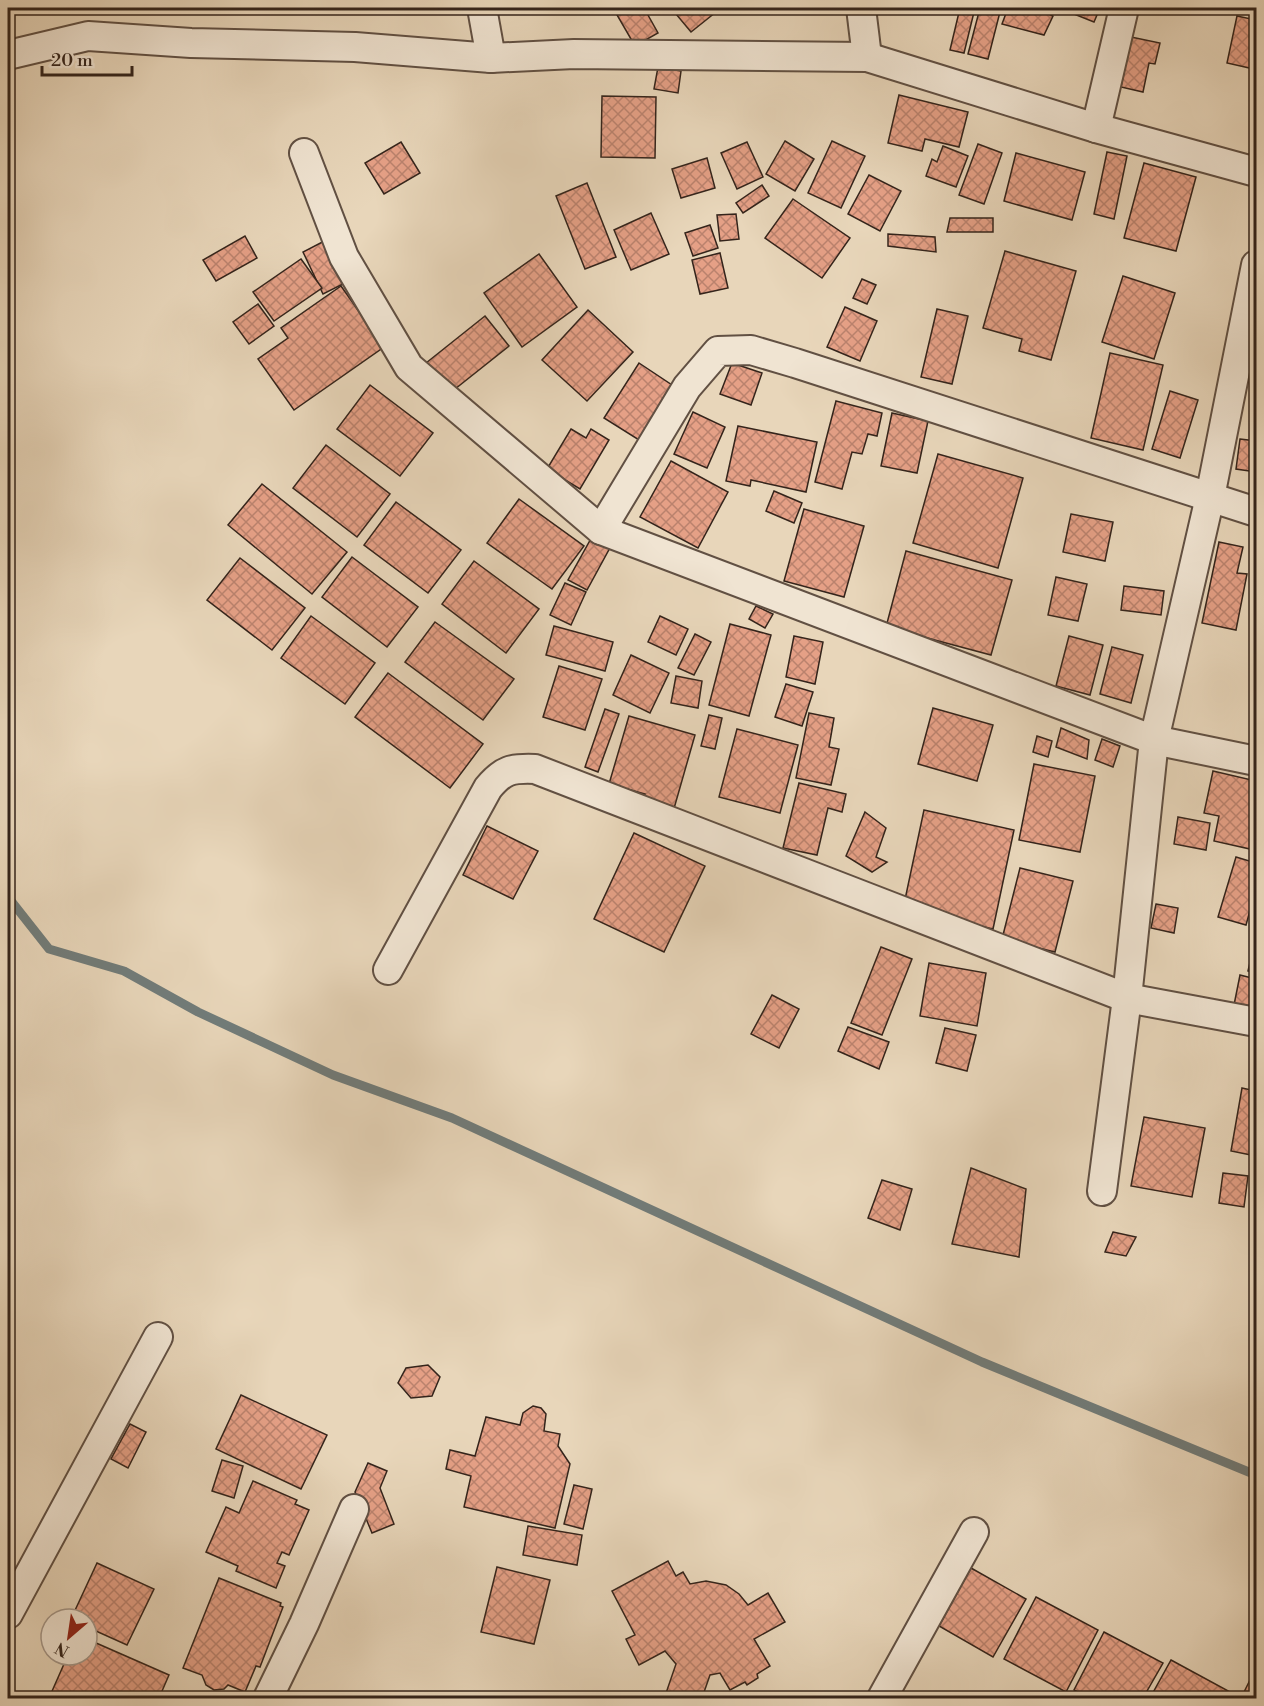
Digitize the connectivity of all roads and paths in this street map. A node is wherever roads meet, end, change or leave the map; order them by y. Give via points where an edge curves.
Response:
1 (482, 8) edge
2 (861, 8) edge
3 (1124, 8) edge
4 (8, 55) edge
5 (867, 57) junction
6 (491, 58) junction
7 (1096, 128) junction
8 (304, 153) dead end
9 (1257, 171) edge
10 (1257, 265) edge
11 (1210, 497) junction
12 (1257, 512) edge
13 (601, 530) junction
14 (1154, 740) junction
15 (1257, 761) edge
16 (388, 970) dead end
17 (1127, 998) junction
18 (1257, 1022) edge
19 (1102, 1191) dead end
20 (158, 1337) dead end
21 (354, 1509) dead end
22 (974, 1532) dead end
23 (8, 1614) edge
24 (268, 1698) edge
25 (882, 1698) edge

1 - 6 street
2 - 5 street
3 - 7 street
4 - 6 street via 88,36 355,47
5 - 6 street via 574,54
5 - 7 street
7 - 9 street
8 - 13 street via 344,257 409,367
10 - 11 street
11 - 12 street
11 - 13 street via 795,363 751,350 718,351 687,387
11 - 14 street
13 - 14 street
14 - 15 street
14 - 17 street
16 - 17 street via 488,788 498,776 514,768 535,769
17 - 18 street
17 - 19 street
20 - 23 street
21 - 24 street
22 - 25 street

